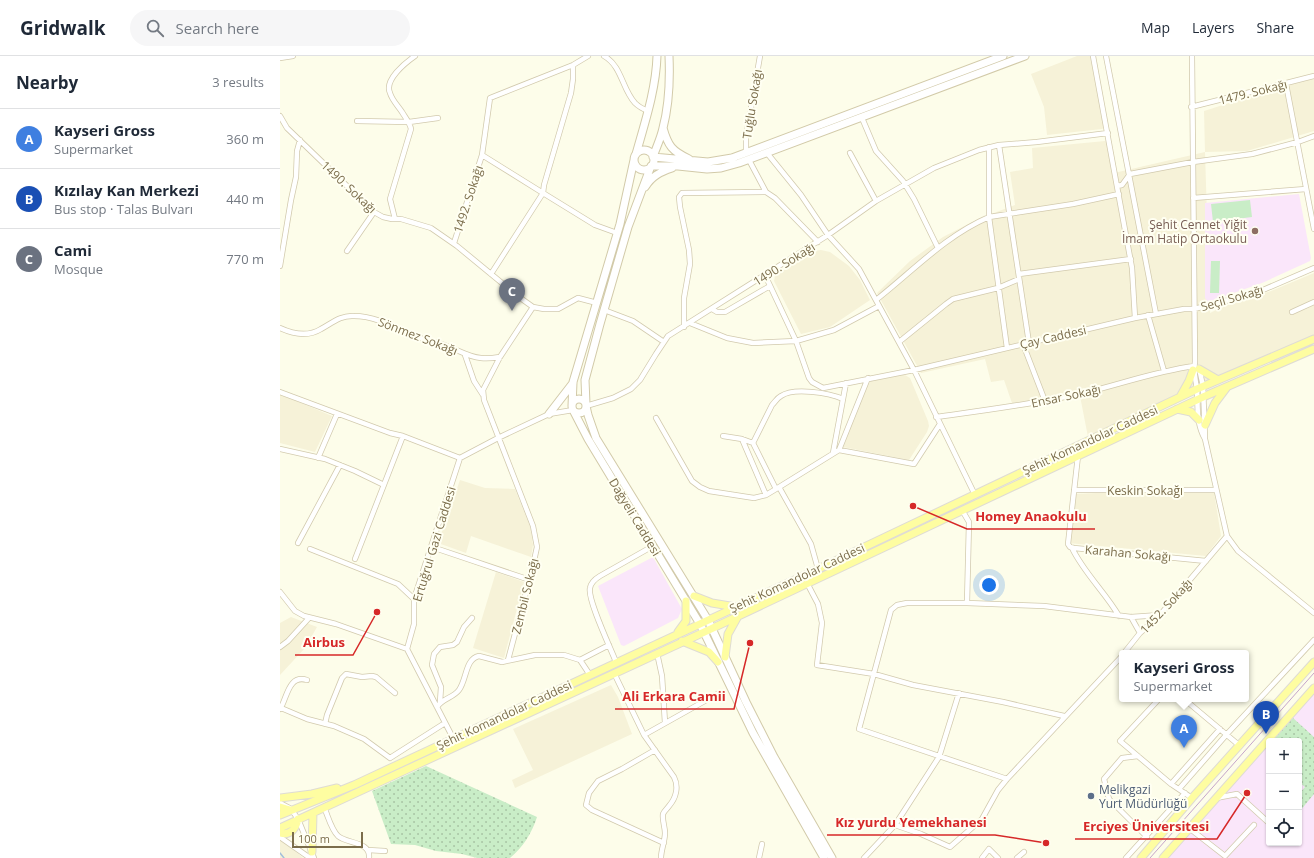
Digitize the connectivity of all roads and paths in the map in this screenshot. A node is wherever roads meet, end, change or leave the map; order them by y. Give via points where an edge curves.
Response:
1 (293, 56) edge
2 (415, 56) edge
3 (588, 56) edge
4 (604, 56) edge
5 (657, 56) edge
6 (669, 56) edge
7 (760, 56) edge
8 (1003, 56) edge
9 (1025, 56) edge
10 (1093, 56) edge
11 (1106, 56) edge
12 (1192, 56) edge
13 (280, 58) edge
14 (573, 66) junction
15 (1314, 76) edge
16 (1286, 84) junction
17 (1192, 107) junction
18 (648, 111) junction
19 (280, 116) edge
20 (438, 118) dead end
21 (862, 118) junction
22 (357, 121) dead end
23 (409, 122) junction
24 (663, 128) junction
25 (1108, 133) junction
26 (1314, 136) edge
27 (300, 140) junction
28 (1298, 142) junction
29 (998, 145) junction
30 (989, 148) junction
31 (767, 153) junction
32 (850, 153) dead end
33 (482, 155) junction
34 (748, 156) junction
35 (635, 157) junction
36 (653, 157) junction
37 (692, 161) junction
38 (1193, 162) junction
39 (651, 166) junction
40 (678, 166) junction
41 (1130, 174) junction
42 (904, 185) junction
43 (1117, 186) junction
44 (1306, 189) junction
45 (766, 192) junction
46 (543, 194) junction
47 (1119, 194) junction
48 (639, 197) junction
49 (1193, 198) junction
50 (876, 201) junction
51 (374, 212) junction
52 (1009, 214) junction
53 (989, 216) junction
54 (395, 219) junction
55 (1314, 228) edge
56 (617, 233) junction
57 (828, 235) junction
58 (818, 242) junction
59 (454, 243) junction
60 (938, 248) junction
61 (347, 252) dead end
62 (1130, 259) junction
63 (280, 266) edge
64 (1314, 268) edge
65 (491, 274) junction
66 (765, 275) junction
67 (1019, 276) junction
68 (770, 286) junction
69 (998, 288) junction
70 (876, 300) junction
71 (1314, 302) edge
72 (597, 303) junction
73 (879, 306) junction
74 (533, 307) junction
75 (712, 309) junction
76 (1194, 309) junction
77 (604, 310) junction
78 (1292, 312) dead end
79 (1156, 314) junction
80 (1148, 315) junction
81 (1135, 318) junction
82 (690, 323) junction
83 (684, 327) junction
84 (280, 328) edge
85 (1314, 340) edge
86 (796, 341) junction
87 (664, 342) junction
88 (899, 342) junction
89 (1029, 343) junction
90 (1023, 344) junction
91 (1007, 348) junction
92 (1314, 349) edge
93 (466, 354) junction
94 (500, 358) junction
95 (1195, 367) junction
96 (914, 370) junction
97 (1164, 371) junction
98 (868, 378) junction
99 (1218, 380) junction
100 (574, 382) junction
101 (846, 383) junction
102 (1228, 386) junction
103 (1200, 388) junction
104 (280, 392) edge
105 (483, 395) junction
106 (1180, 397) junction
107 (843, 399) junction
108 (1200, 399) junction
109 (1045, 401) junction
110 (586, 405) junction
111 (572, 408) junction
112 (1177, 409) junction
113 (337, 414) junction
114 (549, 414) junction
115 (936, 416) junction
116 (656, 418) dead end
117 (1202, 422) junction
118 (940, 424) junction
119 (403, 436) junction
120 (723, 436) dead end
121 (498, 438) junction
122 (742, 439) junction
123 (1205, 439) junction
124 (752, 443) junction
125 (280, 449) edge
126 (839, 450) junction
127 (833, 453) junction
128 (1078, 456) junction
129 (318, 458) junction
130 (460, 458) junction
131 (340, 465) junction
132 (384, 485) junction
133 (778, 488) junction
134 (1074, 490) junction
135 (1216, 490) junction
136 (766, 495) junction
137 (975, 495) junction
138 (962, 510) junction
139 (1227, 536) junction
140 (298, 543) dead end
141 (653, 546) junction
142 (432, 547) junction
143 (1072, 548) junction
144 (310, 549) dead end
145 (355, 559) dead end
146 (1206, 561) junction
147 (818, 569) junction
148 (530, 580) junction
149 (807, 583) junction
150 (280, 592) edge
151 (694, 596) junction
152 (414, 599) junction
153 (686, 601) junction
154 (967, 603) junction
155 (736, 607) junction
156 (1314, 613) edge
157 (739, 614) junction
158 (1119, 616) junction
159 (1160, 616) junction
160 (1131, 617) junction
161 (309, 618) junction
162 (472, 618) dead end
163 (708, 620) junction
164 (700, 624) junction
165 (713, 628) junction
166 (703, 632) junction
167 (1140, 633) junction
168 (677, 634) junction
169 (1314, 640) edge
170 (682, 642) junction
171 (609, 645) junction
172 (280, 647) edge
173 (407, 649) junction
174 (1127, 650) edge
175 (657, 653) junction
176 (725, 657) junction
177 (1119, 659) edge
178 (508, 660) junction
179 (580, 660) junction
180 (616, 662) junction
181 (718, 662) junction
182 (1314, 662) edge
183 (614, 673) junction
184 (874, 674) junction
185 (590, 675) junction
186 (307, 680) dead end
187 (1314, 688) edge
188 (395, 693) dead end
189 (720, 693) dead end
190 (959, 693) junction
191 (440, 702) junction
192 (1156, 702) edge
193 (1188, 702) edge
194 (437, 707) junction
195 (281, 709) edge
196 (1064, 716) junction
197 (445, 723) junction
198 (665, 723) junction
199 (325, 724) junction
200 (1220, 729) junction
201 (1227, 734) junction
202 (644, 735) junction
203 (453, 738) junction
204 (1240, 746) junction
205 (655, 750) junction
206 (1138, 756) junction
207 (939, 757) junction
208 (390, 758) junction
209 (392, 767) junction
210 (1007, 780) junction
211 (1172, 784) junction
212 (354, 785) junction
213 (1179, 789) junction
214 (1185, 793) junction
215 (280, 798) edge
216 (1192, 798) junction
217 (1216, 798) junction
218 (280, 803) edge
219 (280, 807) edge
220 (324, 807) junction
221 (291, 810) junction
222 (313, 814) junction
223 (280, 815) edge
224 (298, 819) junction
225 (1266, 820) edge
226 (895, 825) junction
227 (1254, 825) dead end
228 (280, 828) edge
229 (1189, 828) junction
230 (280, 833) edge
231 (280, 836) edge
232 (1147, 837) junction
233 (664, 843) junction
234 (762, 844) dead end
235 (368, 850) junction
236 (385, 851) dead end
237 (1024, 852) dead end
238 (312, 856) edge
239 (369, 858) edge
240 (661, 858) edge
241 (759, 858) edge
242 (824, 858) edge
243 (832, 858) edge
244 (864, 858) edge
245 (982, 858) edge
246 (998, 858) edge
247 (1017, 858) edge
248 (1126, 858) edge
249 (1141, 858) edge
250 (1163, 858) edge

1 - 13 street
2 - 23 street via 392,78 389,88 390,94
3 - 14 street
4 - 18 street via 615,65 632,99
5 - 18 street via 655,82
6 - 24 street via 668,94
7 - 34 street, Tuğlu Sokağı via 747,131
8 - 34 street
9 - 21 street
10 - 25 street
11 - 41 street
12 - 17 street
14 - 33 street, 1492. Sokağı via 490,98
14 - 46 street via 571,93
15 - 16 street, 1479. Sokağı
16 - 17 street, 1479. Sokağı
16 - 28 street
17 - 38 street
18 - 35 street
19 - 27 street, 1490. Sokağı via 287,128
20 - 23 street
21 - 31 street
21 - 42 street via 876,151 902,179
22 - 23 street
23 - 54 street via 411,129 390,199
24 - 36 street
24 - 37 street via 673,149
25 - 29 street, 1490. Sokağı
25 - 43 street
26 - 28 street
27 - 51 street, 1490. Sokağı
27 - 63 street
28 - 38 street via 1252,154
28 - 44 street
29 - 30 street, 1490. Sokağı
29 - 52 street
30 - 42 street, 1490. Sokağı via 934,168
30 - 53 street
31 - 34 street
31 - 57 street via 801,195
32 - 50 street
33 - 46 street
33 - 59 street, 1492. Sokağı
34 - 37 street via 708,162
34 - 40 street via 721,168
34 - 45 street
35 - 36 street via 641,150 647,150
35 - 39 street via 636,166 642,169
35 - 56 street
36 - 37 street
36 - 39 street
38 - 41 street
38 - 49 street
39 - 40 street
39 - 48 street
40 - 48 street via 656,174
41 - 43 street via 1122,185
41 - 79 street
42 - 50 street, 1490. Sokağı
42 - 60 street via 914,199
43 - 47 street
44 - 49 street
44 - 55 street
45 - 58 street
45 - 83 street via 682,193 679,197 690,264 684,298
46 - 56 street via 596,225
46 - 65 street
47 - 52 street
47 - 62 street
48 - 77 street, Dağyeli Caddesi
49 - 76 street
50 - 57 street, 1490. Sokağı
51 - 54 street, 1490. Sokağı
51 - 61 street
52 - 53 street
52 - 67 street
53 - 60 street
53 - 69 street
54 - 59 street, 1490. Sokağı via 431,228
56 - 72 street
57 - 58 street, 1490. Sokağı
57 - 70 street via 859,269
58 - 66 street, 1490. Sokağı
59 - 65 street, 1490. Sokağı
60 - 70 street
62 - 67 street
62 - 81 street
64 - 76 street, Seçil Sokağı via 1256,293
65 - 74 street, 1490. Sokağı
66 - 68 street, Çay Caddesi
66 - 75 street, 1490. Sokağı
67 - 69 street
67 - 89 street
68 - 75 street via 724,312
68 - 86 street, Çay Caddesi
69 - 88 street via 953,299
69 - 91 street
70 - 73 street
71 - 78 street
72 - 74 street via 578,298 558,309
72 - 100 street
73 - 86 street via 834,330
73 - 88 street
74 - 94 street
75 - 82 street, 1490. Sokağı
76 - 79 street, Çay Caddesi
76 - 95 street
77 - 87 street via 633,321
77 - 110 street, Dağyeli Caddesi via 587,371
79 - 80 street, Çay Caddesi
80 - 81 street, Çay Caddesi
80 - 97 street
81 - 89 street, Çay Caddesi
82 - 83 street, 1490. Sokağı
82 - 86 street via 727,338 753,343
83 - 87 street, 1490. Sokağı via 668,336
84 - 93 street, Sönmez Sokağı via 290,333 312,333 341,318 354,316 392,325 419,338
85 - 99 main road, Şehit Komandolar Caddesi
86 - 101 street, Çay Caddesi via 812,382 823,388
87 - 110 street, 1490. Sokağı via 640,380 631,389 613,398
88 - 96 street
89 - 90 street, Çay Caddesi
90 - 91 street, Çay Caddesi
90 - 109 street
91 - 96 street, Çay Caddesi
92 - 102 main road, Şehit Komandolar Caddesi
93 - 94 street, Sönmez Sokağı via 482,358
93 - 105 street, Zembil Sokağı via 474,381
94 - 105 street via 485,385
95 - 97 street, Ensar Sokağı
95 - 99 main road
95 - 103 street
95 - 106 main road
96 - 98 street, Çay Caddesi
96 - 115 street
97 - 109 street, Ensar Sokağı
98 - 101 street, Çay Caddesi
98 - 126 street
99 - 103 main road, Şehit Komandolar Caddesi
100 - 111 street
100 - 114 street
101 - 107 street
102 - 108 main road, Şehit Komandolar Caddesi
102 - 117 main road
103 - 106 main road, Şehit Komandolar Caddesi
103 - 108 street
104 - 113 street
105 - 121 street, Zembil Sokağı
106 - 137 main road, Şehit Komandolar Caddesi
107 - 124 street via 821,392 793,392 781,396 772,405
107 - 127 street
108 - 112 main road, Şehit Komandolar Caddesi
108 - 117 street
108 - 117 street
109 - 115 street, Ensar Sokağı
110 - 111 street via 585,411 581,413 576,413
110 - 111 street via 583,400 578,399 574,401
110 - 151 street, Dağyeli Caddesi via 596,438
111 - 114 street
111 - 141 street, Dağyeli Caddesi
112 - 117 main road via 1191,412
112 - 128 main road, Şehit Komandolar Caddesi
113 - 119 street
113 - 129 street
114 - 121 street
115 - 118 street
116 - 136 street via 692,481 700,487 709,491 754,498
117 - 123 street
117 - 123 street
118 - 126 street via 914,464
118 - 137 street
119 - 130 street
119 - 132 street
120 - 122 street
121 - 130 street
121 - 148 street, Zembil Sokağı via 533,526 537,547
122 - 124 street
122 - 136 street
123 - 135 street
124 - 133 street
125 - 129 street
126 - 127 street
127 - 133 street
128 - 134 street, Karahan Sokağı
128 - 138 main road, Şehit Komandolar Caddesi
129 - 131 street
130 - 142 street, Ertuğrul Gazi Caddesi
131 - 132 street
131 - 140 street
132 - 145 street
133 - 136 street
133 - 147 street via 811,544
134 - 135 street, Keskin Sokağı
134 - 143 street, Karahan Sokağı via 1068,544
135 - 139 street
137 - 147 main road, Şehit Komandolar Caddesi
138 - 149 main road, Şehit Komandolar Caddesi
138 - 154 street via 969,522
139 - 146 street, 1452. Sokağı
139 - 156 street via 1238,551
141 - 153 street, Dağyeli Caddesi
141 - 171 street via 593,582 590,589 592,602
142 - 148 street
142 - 152 street, Ertuğrul Gazi Caddesi
143 - 146 street, Karahan Sokağı
143 - 158 street via 1082,567
144 - 152 street via 398,584
146 - 159 street, 1452. Sokağı
147 - 155 main road, Şehit Komandolar Caddesi
148 - 178 street, Zembil Sokağı
149 - 157 main road, Şehit Komandolar Caddesi
149 - 184 street via 818,604 822,623 817,664
150 - 161 street via 295,611
151 - 155 main road via 712,603
151 - 163 street, Dağyeli Caddesi
152 - 173 street, Ertuğrul Gazi Caddesi via 414,624
153 - 164 street, Dağyeli Caddesi
153 - 168 main road via 686,621
154 - 158 street via 1044,606
154 - 184 street via 907,603 891,610
155 - 163 main road, Şehit Komandolar Caddesi
157 - 165 main road, Şehit Komandolar Caddesi
157 - 176 main road via 728,634
158 - 160 street
159 - 160 street
159 - 167 street, 1452. Sokağı
160 - 167 street
161 - 172 street
161 - 173 street via 336,624
162 - 191 street via 464,627 457,642 440,647 434,654 432,665 441,687
163 - 164 main road, Şehit Komandolar Caddesi
163 - 165 street, Dağyeli Caddesi
164 - 166 street, Dağyeli Caddesi
164 - 168 main road, Şehit Komandolar Caddesi
165 - 166 main road, Şehit Komandolar Caddesi
165 - 176 street, Dağyeli Caddesi
166 - 170 main road, Şehit Komandolar Caddesi
166 - 181 street, Dağyeli Caddesi
167 - 174 street, 1452. Sokağı
168 - 180 main road, Şehit Komandolar Caddesi
169 - 201 street
170 - 175 main road, Şehit Komandolar Caddesi
170 - 181 main road via 709,652
171 - 179 street
171 - 180 street
173 - 194 street
175 - 183 main road, Şehit Komandolar Caddesi
175 - 198 street via 662,676
176 - 243 street, Dağyeli Caddesi via 774,757
177 - 196 street, 1452. Sokağı
178 - 179 street via 535,655 564,655
178 - 191 street via 502,662 476,656 471,661 460,689
179 - 185 street
180 - 185 main road, Şehit Komandolar Caddesi
181 - 242 street, Dağyeli Caddesi via 753,733
182 - 204 main road
183 - 202 street
183 - 220 main road, Şehit Komandolar Caddesi
184 - 190 street via 913,685
184 - 207 street via 859,729
185 - 203 main road, Şehit Komandolar Caddesi
186 - 195 street via 300,679 294,682 285,695
187 - 217 main road
188 - 199 street via 376,677 346,674 342,678
189 - 198 street
190 - 196 street
190 - 207 street
191 - 194 street
192 - 206 street via 1120,741
193 - 200 street
194 - 197 street
195 - 199 street
196 - 210 street, 1452. Sokağı
197 - 203 street
197 - 208 street
198 - 202 street
199 - 208 street via 364,739
200 - 201 street
200 - 211 street
201 - 204 street
201 - 213 street
202 - 205 street
203 - 209 main road, Şehit Komandolar Caddesi
204 - 216 main road
205 - 233 street via 674,777 677,787 673,801 664,813
205 - 233 street via 598,781 589,793 586,805
206 - 211 street
206 - 232 street via 1122,758 1104,779 1109,799
207 - 210 street
207 - 226 street
208 - 209 street
209 - 212 main road, Şehit Komandolar Caddesi
210 - 226 street, 1452. Sokağı via 998,790 982,819 950,848
211 - 213 street
212 - 215 main road
212 - 221 main road, Şehit Komandolar Caddesi
213 - 214 street
214 - 216 street
214 - 232 street
216 - 249 main road
217 - 225 street via 1237,794
217 - 229 main road
218 - 221 street
219 - 221 main road
220 - 222 main road, Şehit Komandolar Caddesi
220 - 235 street via 338,835
221 - 223 main road, Şehit Komandolar Caddesi
221 - 224 street
222 - 224 main road, Şehit Komandolar Caddesi
222 - 238 main road
224 - 228 main road, Şehit Komandolar Caddesi
224 - 230 main road via 296,828 291,832
224 - 238 street
226 - 244 street
227 - 229 street via 1225,856
229 - 250 main road
231 - 238 street
232 - 248 street
233 - 240 street
234 - 241 street
235 - 236 street
235 - 239 street
237 - 247 street
245 - 246 street via 989,849

